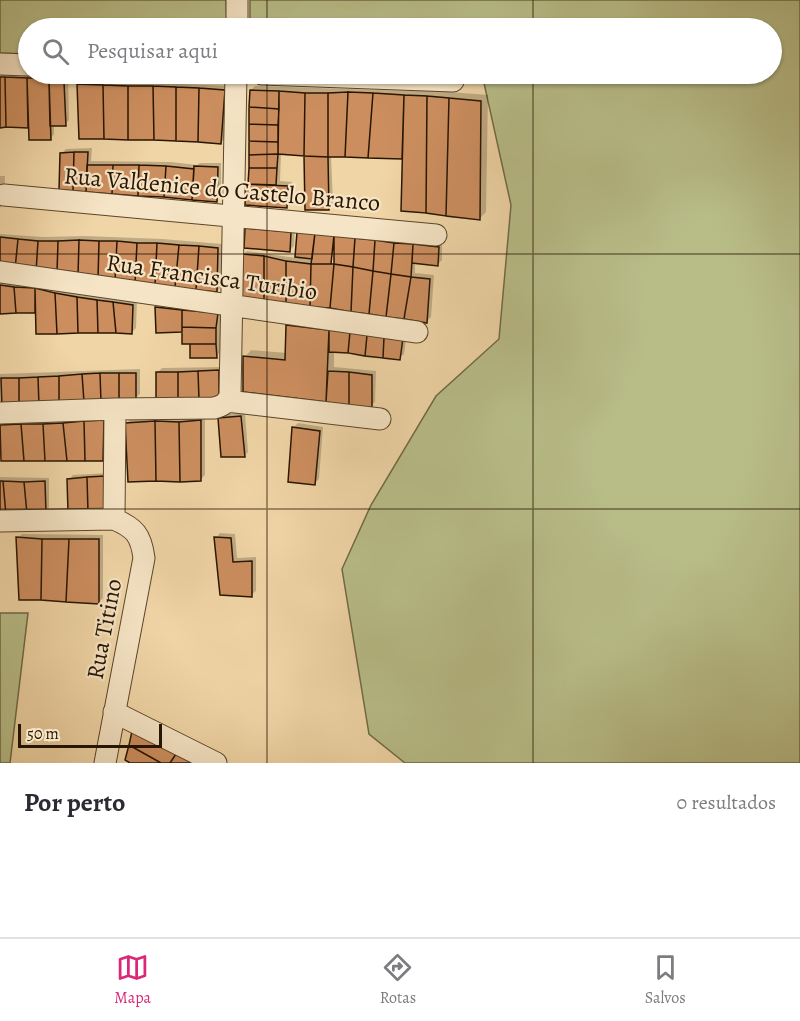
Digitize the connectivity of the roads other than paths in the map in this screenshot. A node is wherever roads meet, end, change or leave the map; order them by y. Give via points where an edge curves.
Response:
1 (237, 0) edge
2 (237, 18) edge
3 (0, 64) edge
4 (18, 65) edge
5 (236, 84) edge
6 (4, 195) dead end
7 (234, 216) junction
8 (435, 235) dead end
9 (0, 272) edge
10 (231, 305) junction
11 (417, 332) dead end
12 (220, 405) junction
13 (115, 409) junction
14 (0, 413) edge
15 (380, 418) dead end
16 (114, 519) junction
17 (0, 521) edge
18 (114, 712) junction
19 (105, 763) edge
20 (216, 763) edge

1 - 2 street
3 - 4 street
5 - 7 street
6 - 7 street, Rua Valdenice do Castelo Branco
7 - 8 street, Rua Valdenice do Castelo Branco
7 - 10 street
9 - 10 street, Rua Francisca Turibio
10 - 11 street, Rua Francisca Turibio
10 - 12 street via 230,396
12 - 13 street
12 - 15 street
13 - 14 street
13 - 16 street
16 - 17 street
16 - 18 street, Rua Titino via 131,526 143,546 144,558
18 - 19 street, Rua Titino
18 - 20 street

